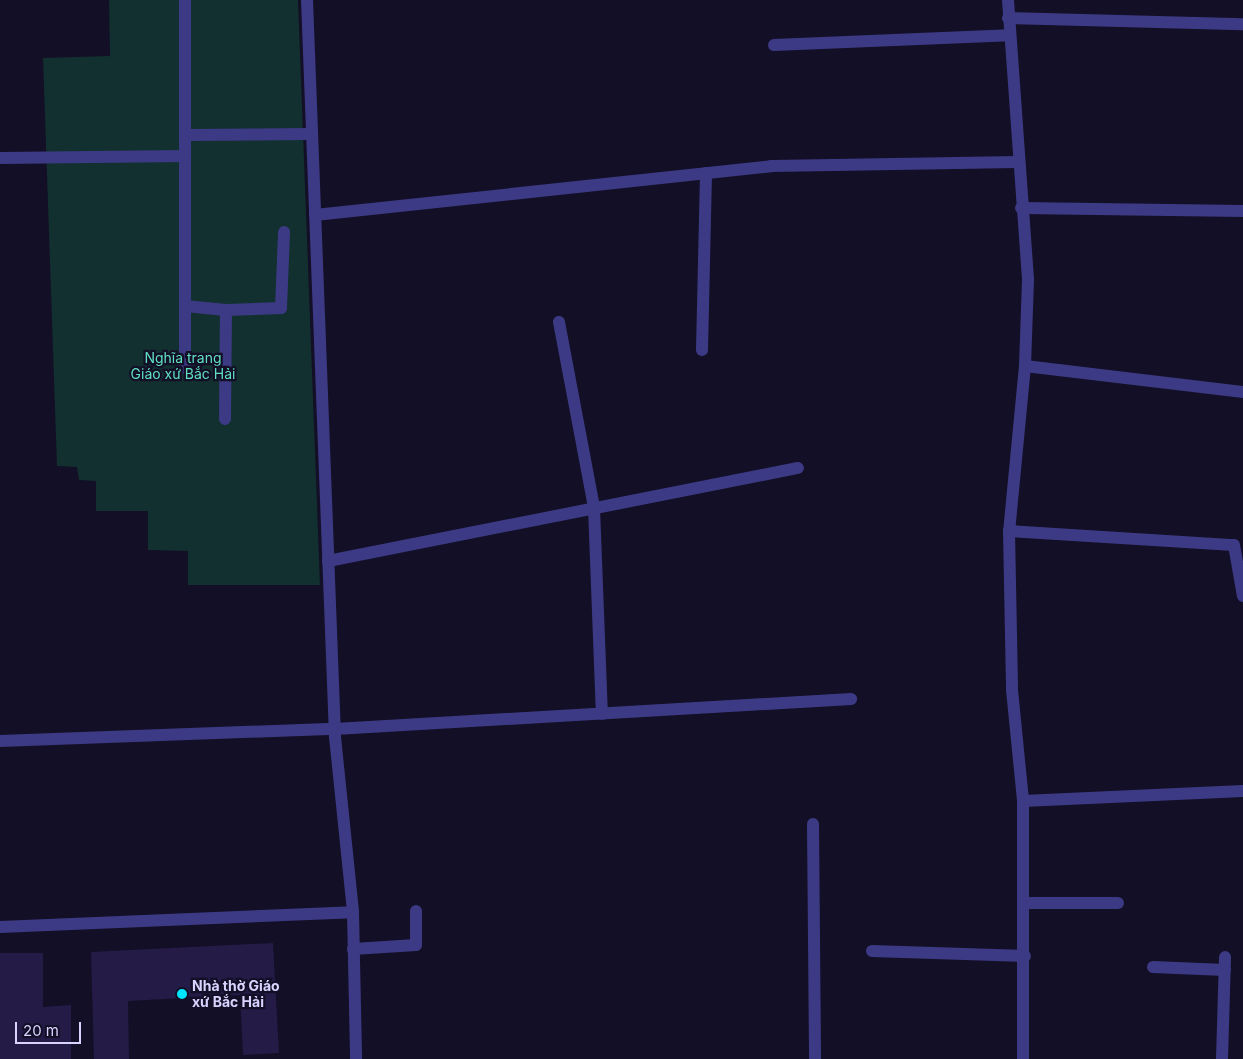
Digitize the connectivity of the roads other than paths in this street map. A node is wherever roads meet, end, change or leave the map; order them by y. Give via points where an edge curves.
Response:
1 (185, 0) edge
2 (307, 0) edge
3 (1008, 0) edge
4 (1008, 18) junction
5 (1243, 24) edge
6 (1010, 35) junction
7 (774, 45) dead end
8 (312, 134) junction
9 (185, 135) junction
10 (185, 156) junction
11 (0, 158) edge
12 (1018, 162) junction
13 (706, 173) junction
14 (1021, 208) junction
15 (1243, 211) edge
16 (315, 215) junction
17 (284, 232) dead end
18 (185, 306) junction
19 (226, 310) junction
20 (559, 322) dead end
21 (702, 350) dead end
22 (1026, 366) junction
23 (185, 368) dead end
24 (1243, 392) edge
25 (225, 419) dead end
26 (798, 468) dead end
27 (594, 508) junction
28 (1009, 531) junction
29 (328, 561) junction
30 (1243, 596) edge
31 (851, 699) dead end
32 (602, 714) junction
33 (334, 729) junction
34 (0, 740) edge
35 (1243, 791) edge
36 (1023, 801) junction
37 (813, 824) dead end
38 (1024, 903) junction
39 (1118, 903) dead end
40 (416, 911) dead end
41 (353, 912) junction
42 (0, 927) edge
43 (354, 949) junction
44 (872, 951) dead end
45 (1025, 956) junction
46 (1153, 967) dead end
47 (356, 1059) edge
48 (815, 1059) edge
49 (1023, 1059) edge
50 (1222, 1059) edge

1 - 9 street
2 - 8 street
3 - 4 street
4 - 5 street
4 - 6 street
6 - 7 street
6 - 12 street
8 - 9 street
8 - 16 street
9 - 10 street
10 - 11 street
10 - 18 street
12 - 13 street via 771,166
12 - 14 street
13 - 16 street
13 - 21 street
14 - 15 street
14 - 22 street via 1028,280
16 - 29 street
17 - 19 street via 281,308
18 - 19 street
18 - 23 street
19 - 25 street
20 - 27 street
22 - 24 street
22 - 28 street
26 - 27 street
27 - 29 street
27 - 32 street
28 - 30 street via 1234,545
28 - 36 street via 1012,690
29 - 33 street
31 - 32 street
32 - 33 street
33 - 34 street
33 - 41 street
35 - 36 street
36 - 38 street
37 - 48 street
38 - 39 street
38 - 45 street
40 - 43 street via 416,945
41 - 42 street
41 - 43 street
43 - 47 street
44 - 45 street
45 - 49 street
46 - 50 street via 1225,963

